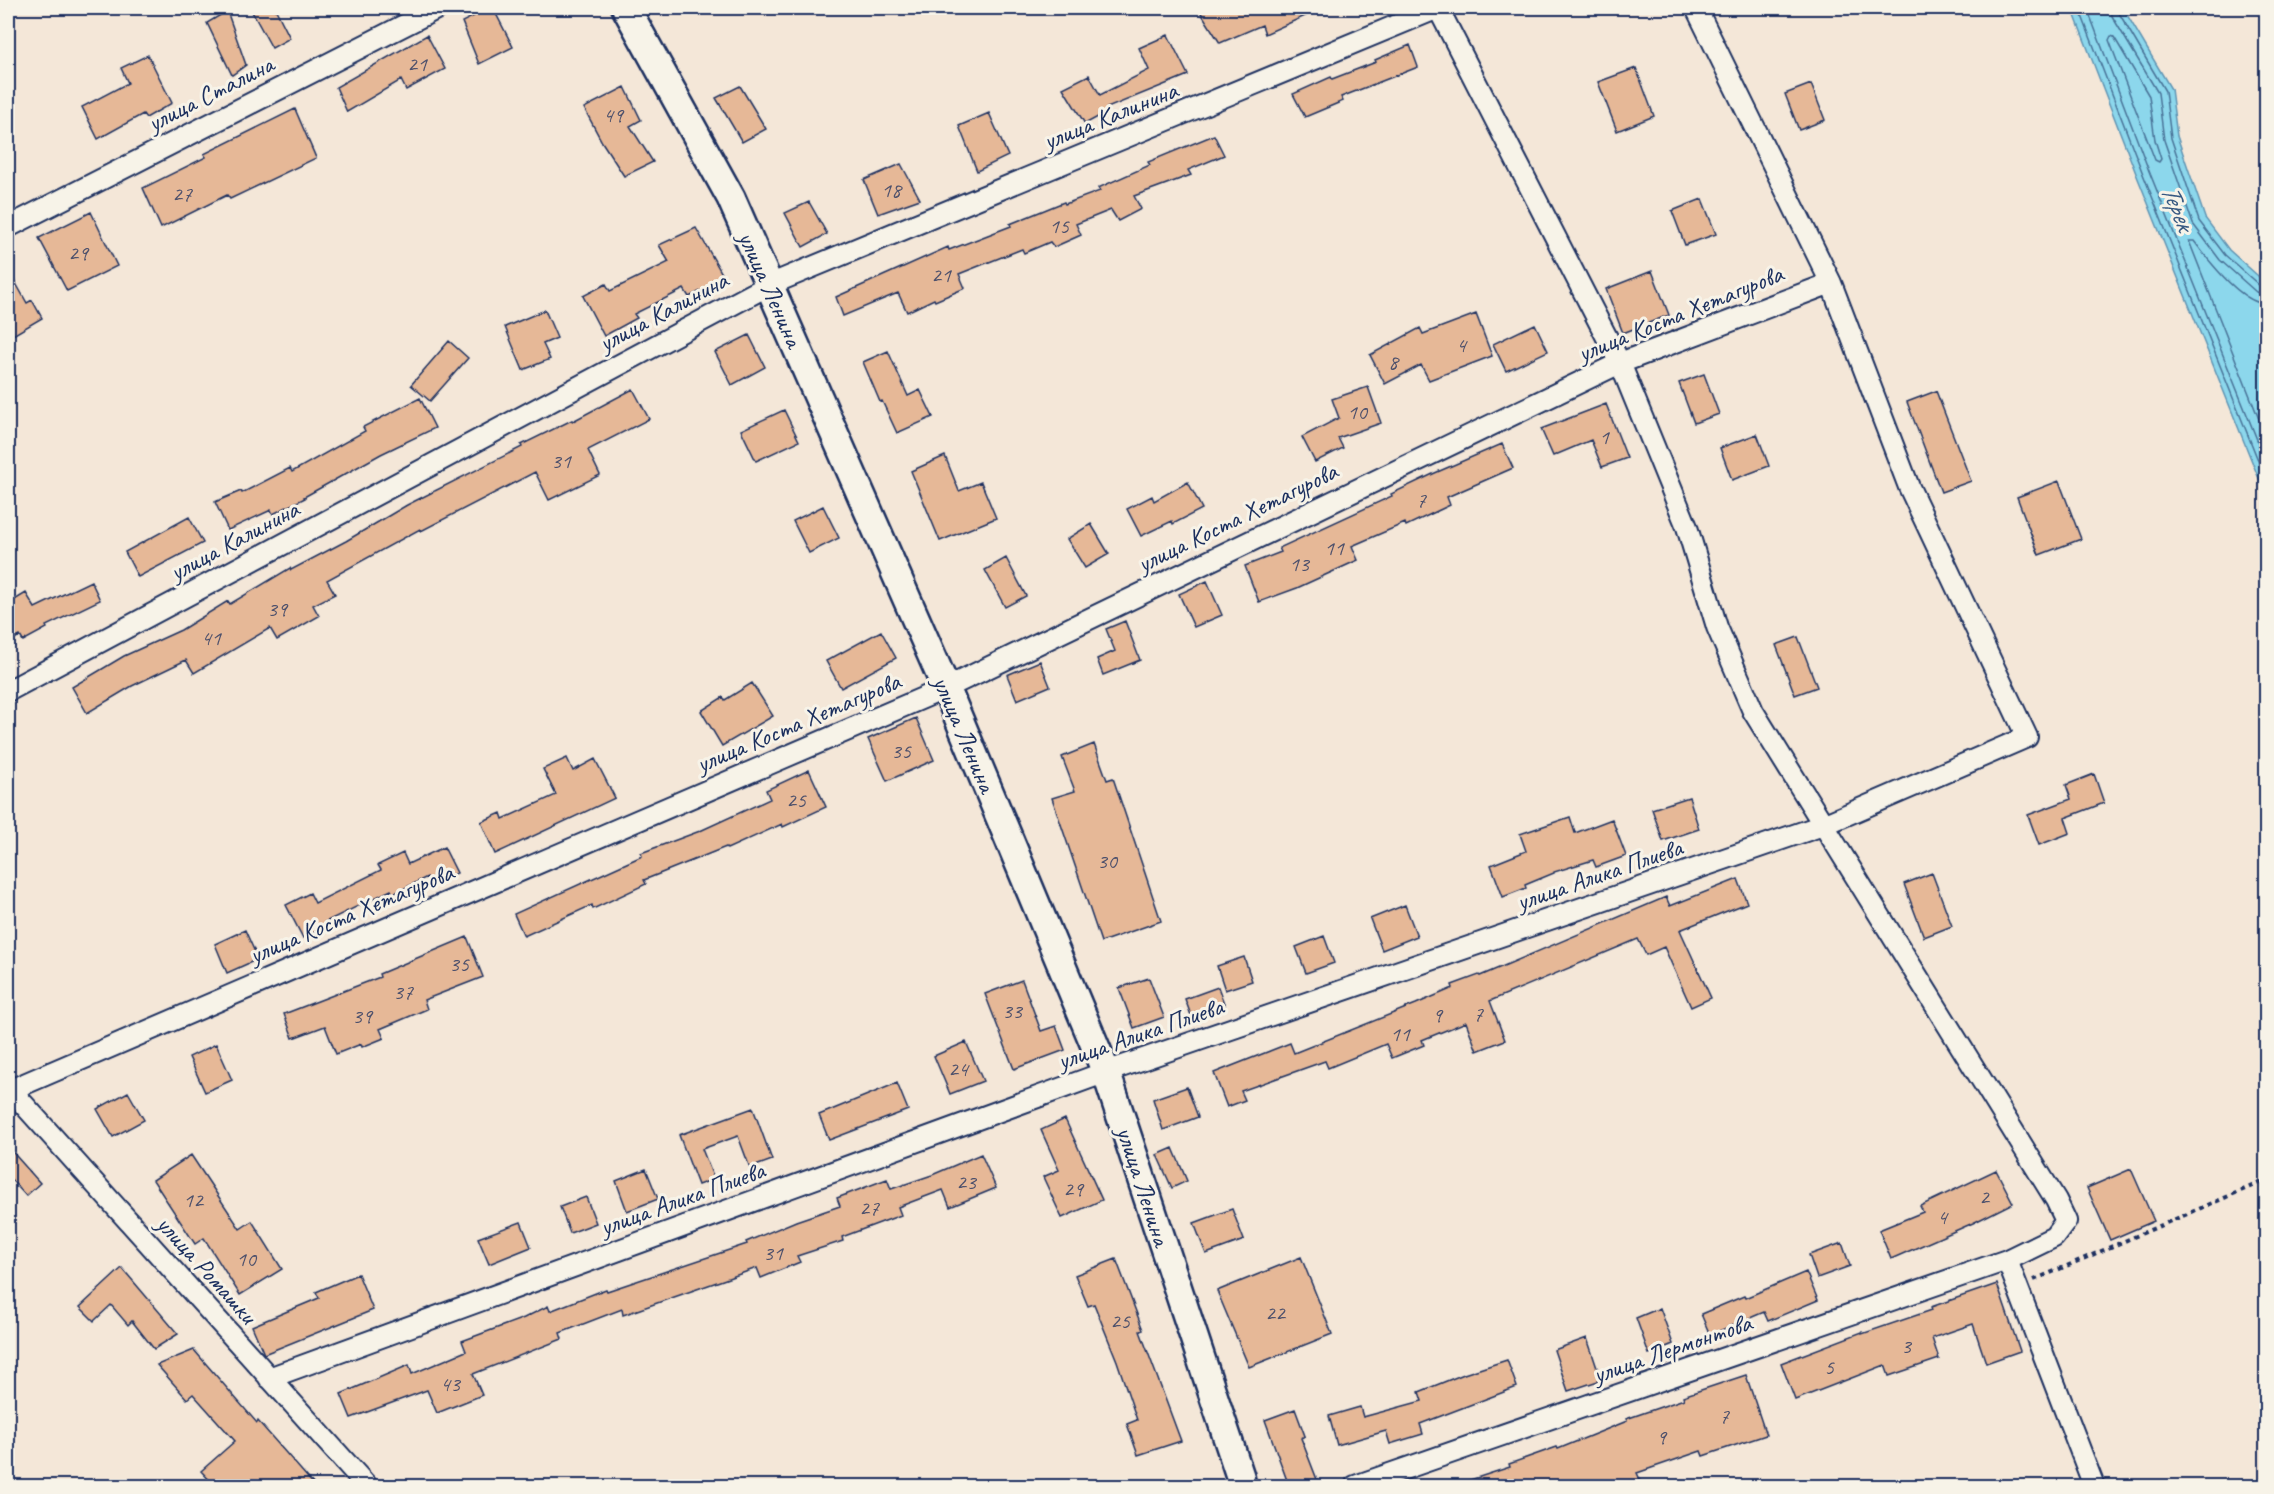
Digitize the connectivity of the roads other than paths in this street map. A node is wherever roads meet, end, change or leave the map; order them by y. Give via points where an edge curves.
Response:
1 (438, 8) edge
2 (626, 8) edge
3 (1438, 8) edge
4 (1696, 8) edge
5 (8, 227) edge
6 (1831, 283) junction
7 (770, 285) junction
8 (1620, 363) junction
9 (946, 688) junction
10 (8, 691) edge
11 (1823, 825) junction
12 (1106, 1072) junction
13 (8, 1089) edge
14 (2007, 1260) junction
15 (269, 1378) junction
16 (367, 1486) edge
17 (1242, 1486) edge
18 (1354, 1486) edge
19 (2094, 1486) edge

1 - 5 street, улица Сталина
2 - 7 street, улица Ленина via 731,198
3 - 7 street, улица Калинина
3 - 8 street
4 - 6 street
6 - 8 street, улица Коста Хетагурова
6 - 11 street, улица Алика Плиева via 1909,487 2027,736
7 - 9 street, улица Ленина
7 - 10 street, улица Калинина
8 - 9 street, улица Коста Хетагурова
8 - 11 street via 1687,527 1717,627 1753,711
9 - 12 street, улица Ленина
9 - 13 street, улица Коста Хетагурова
11 - 12 street, улица Алика Плиева
11 - 14 street, улица Лермонтова via 2066,1221 2054,1237
12 - 15 street, улица Алика Плиева
12 - 17 street, улица Ленина
13 - 15 street, улица Ромашки
14 - 18 street, улица Лермонтова
14 - 19 street
15 - 16 street, улица Ромашки

